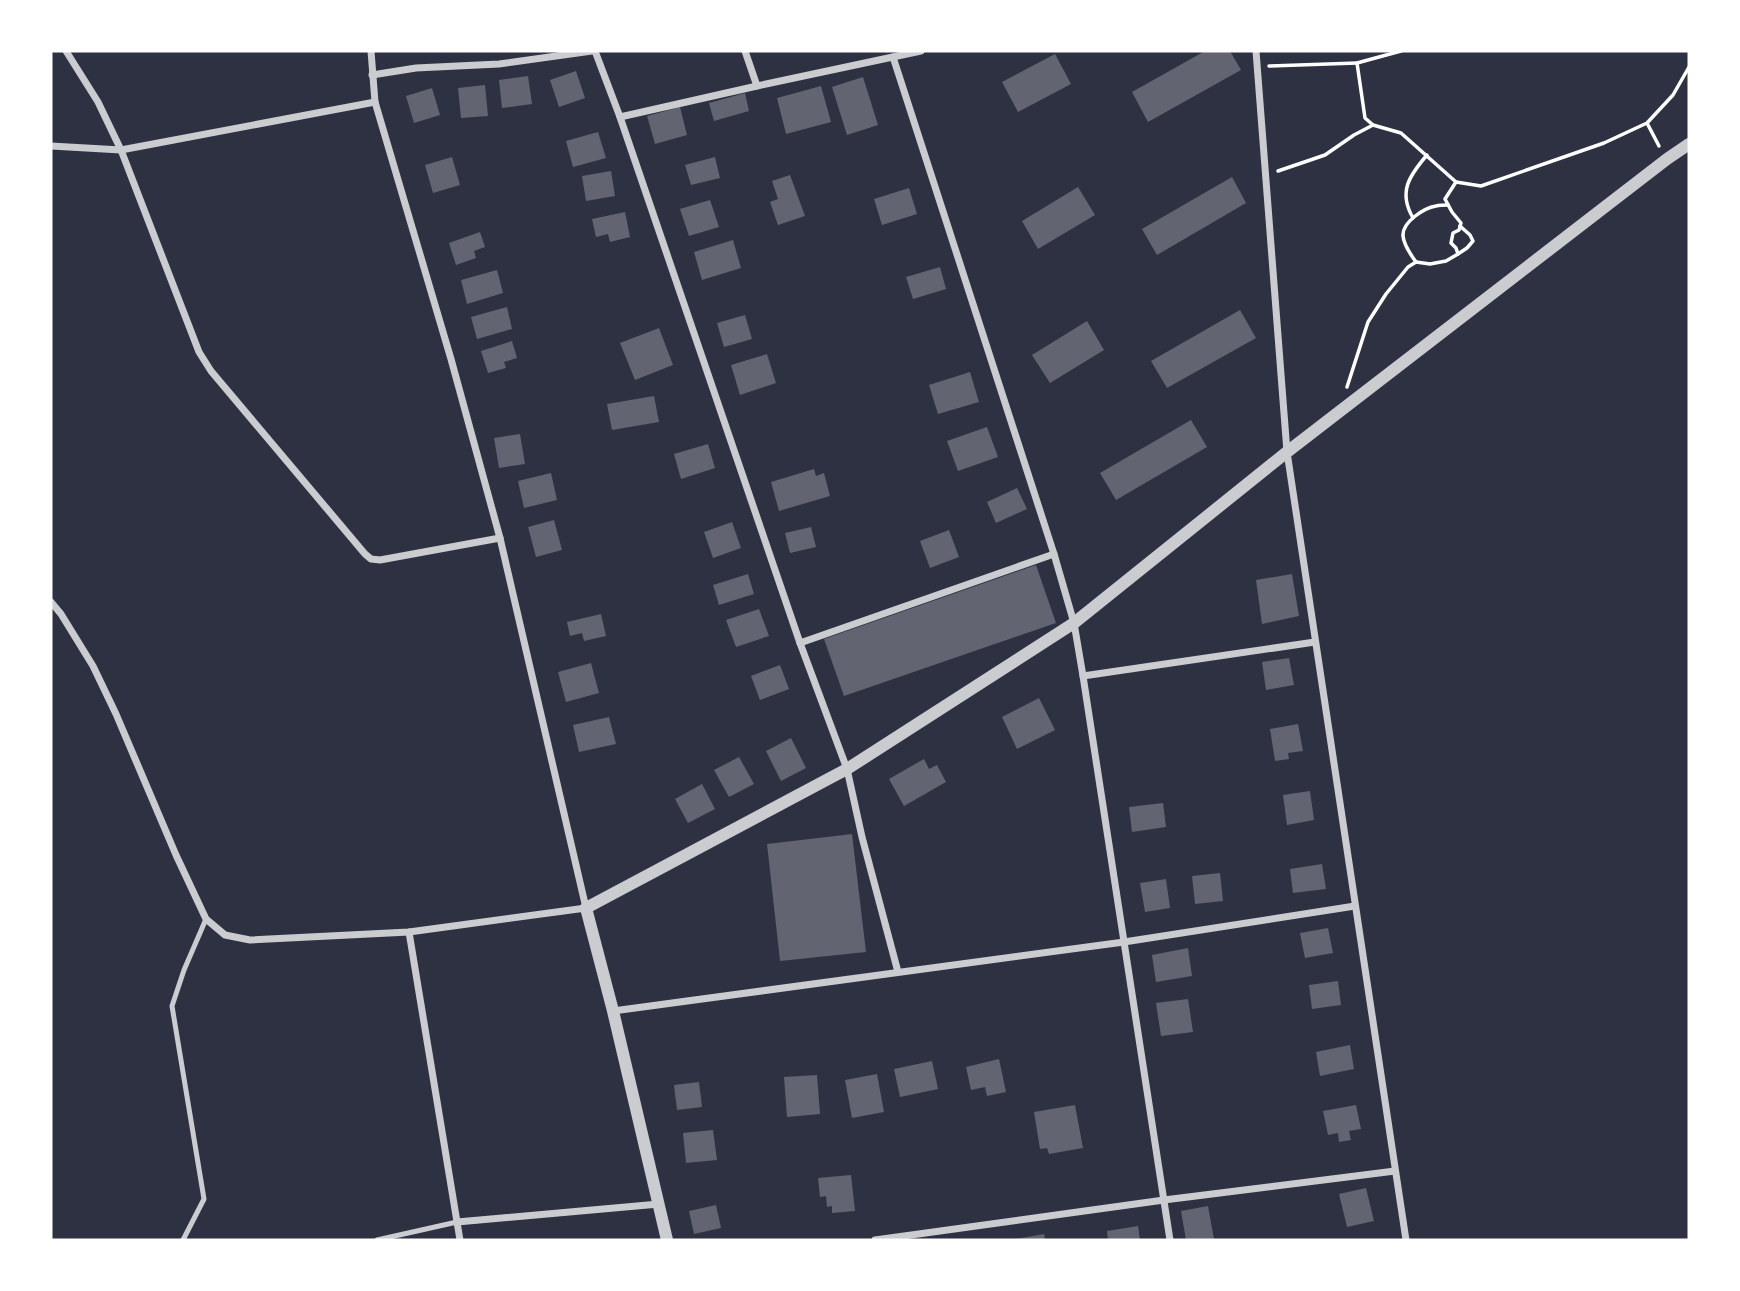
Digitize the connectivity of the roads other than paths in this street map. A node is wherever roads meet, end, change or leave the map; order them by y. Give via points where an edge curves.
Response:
1 (66, 51) edge
2 (371, 51) edge
3 (594, 51) edge
4 (746, 51) edge
5 (921, 51) edge
6 (1256, 51) edge
7 (894, 57) junction
8 (372, 75) junction
9 (757, 86) junction
10 (375, 102) junction
11 (620, 117) junction
12 (1689, 144) edge
13 (51, 146) edge
14 (121, 150) junction
15 (1287, 452) junction
16 (500, 538) junction
17 (1054, 554) junction
18 (51, 602) edge
19 (1074, 623) junction
20 (1315, 642) junction
21 (800, 643) junction
22 (1083, 676) junction
23 (846, 769) junction
24 (1355, 906) junction
25 (586, 908) junction
26 (206, 919) junction
27 (409, 932) junction
28 (1124, 942) junction
29 (898, 972) junction
30 (613, 1011) junction
31 (1395, 1171) junction
32 (1164, 1200) junction
33 (659, 1204) junction
34 (457, 1222) junction
35 (183, 1240) edge
36 (377, 1240) edge
37 (460, 1240) edge
38 (667, 1240) edge
39 (876, 1240) edge
40 (1170, 1240) edge
41 (1406, 1240) edge

1 - 14 street
2 - 8 street
3 - 8 street
3 - 11 street
4 - 9 street
5 - 7 street
6 - 15 street
7 - 9 street
7 - 17 street
8 - 10 street
9 - 11 street
10 - 14 street
10 - 16 street
11 - 21 street
12 - 15 street
13 - 14 street
14 - 16 street via 199,352 365,554 380,560
15 - 19 street
15 - 20 street
16 - 25 street
17 - 19 street
17 - 21 street
18 - 26 street via 93,666
19 - 22 street
19 - 23 street
20 - 22 street
20 - 24 street
21 - 23 street
22 - 28 street
23 - 25 street
23 - 29 street
24 - 28 street
24 - 31 street
25 - 27 street
25 - 30 street
26 - 27 street via 225,934 250,940
26 - 35 lane via 172,1006 204,1199
27 - 34 street
28 - 29 street
28 - 32 street
29 - 30 street
30 - 33 street
31 - 32 street
31 - 41 street
32 - 39 street
32 - 40 street
33 - 34 street
33 - 38 street
34 - 36 lane
34 - 37 street

